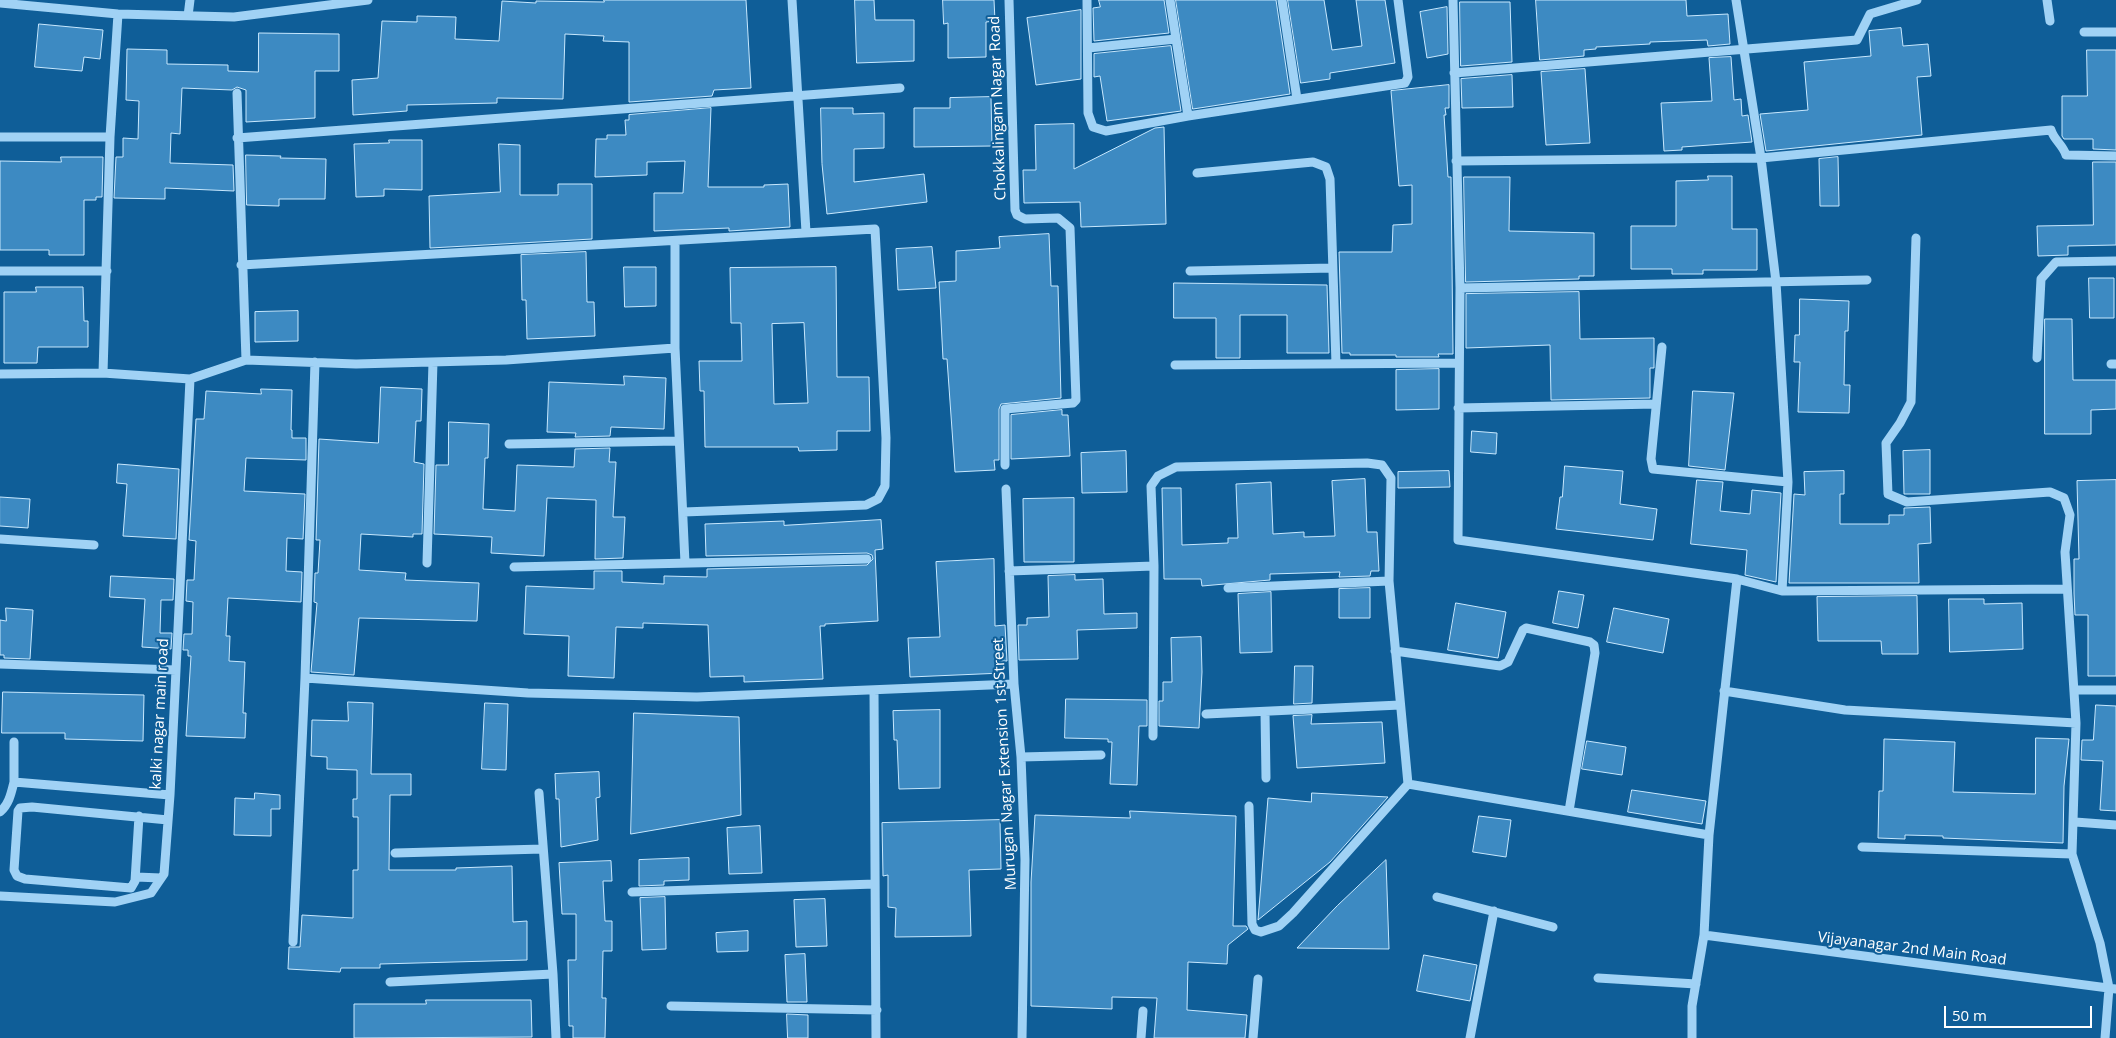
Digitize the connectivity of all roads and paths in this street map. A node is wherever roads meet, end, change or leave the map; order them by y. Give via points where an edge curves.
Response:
1 (190, 0) edge
2 (368, 0) edge
3 (792, 0) edge
4 (1009, 0) edge
5 (1087, 0) edge
6 (1170, 0) edge
7 (1282, 0) edge
8 (1398, 0) edge
9 (1452, 0) edge
10 (1736, 0) edge
11 (1917, 0) edge
12 (2047, 0) edge
13 (0, 3) edge
14 (118, 14) junction
15 (188, 16) junction
16 (2050, 21) dead end
17 (2084, 32) dead end
18 (2116, 32) edge
19 (1176, 39) junction
20 (1088, 48) junction
21 (1743, 48) junction
22 (1454, 73) junction
23 (900, 88) dead end
24 (237, 94) dead end
25 (798, 95) junction
26 (1297, 100) junction
27 (1188, 116) junction
28 (0, 137) edge
29 (110, 137) junction
30 (237, 138) junction
31 (2116, 156) edge
32 (1761, 158) junction
33 (1456, 161) junction
34 (1197, 173) dead end
35 (806, 232) junction
36 (1916, 238) dead end
37 (675, 241) junction
38 (2116, 261) edge
39 (241, 265) junction
40 (1332, 268) junction
41 (0, 271) edge
42 (108, 271) junction
43 (1190, 271) dead end
44 (1867, 280) dead end
45 (1776, 282) junction
46 (1460, 288) junction
47 (1662, 347) dead end
48 (675, 348) junction
49 (2037, 358) dead end
50 (246, 360) junction
51 (315, 362) junction
52 (433, 362) junction
53 (1459, 363) junction
54 (1336, 364) junction
55 (1176, 365) dead end
56 (103, 373) junction
57 (0, 374) edge
58 (190, 380) junction
59 (1656, 404) junction
60 (1458, 408) junction
61 (678, 441) junction
62 (509, 444) dead end
63 (1006, 465) dead end
64 (1788, 482) junction
65 (1006, 490) dead end
66 (684, 512) junction
67 (0, 539) edge
68 (94, 545) dead end
69 (867, 559) dead end
70 (427, 562) dead end
71 (686, 563) junction
72 (1154, 566) junction
73 (514, 567) dead end
74 (1010, 571) junction
75 (1737, 579) junction
76 (1390, 581) junction
77 (1228, 588) dead end
78 (2067, 589) junction
79 (1782, 591) junction
80 (1395, 651) junction
81 (0, 664) edge
82 (176, 670) junction
83 (305, 678) junction
84 (1014, 684) junction
85 (874, 690) junction
86 (2074, 690) junction
87 (2116, 690) edge
88 (1724, 691) junction
89 (1400, 705) junction
90 (1265, 712) junction
91 (1206, 714) dead end
92 (2076, 723) junction
93 (1153, 736) dead end
94 (14, 742) dead end
95 (1101, 756) dead end
96 (1021, 757) junction
97 (1266, 778) dead end
98 (14, 782) junction
99 (1408, 784) junction
100 (539, 793) dead end
101 (170, 795) junction
102 (1249, 806) dead end
103 (1569, 811) junction
104 (0, 812) edge
105 (139, 816) junction
106 (168, 820) junction
107 (2075, 822) junction
108 (2116, 825) edge
109 (1709, 835) junction
110 (1862, 847) dead end
111 (543, 849) junction
112 (395, 853) dead end
113 (2072, 854) junction
114 (136, 878) junction
115 (161, 878) junction
116 (61, 882) junction
117 (79, 884) junction
118 (875, 884) junction
119 (632, 892) dead end
120 (0, 896) edge
121 (1437, 897) dead end
122 (60, 899) junction
123 (78, 900) junction
124 (1494, 912) junction
125 (1553, 927) dead end
126 (1704, 935) junction
127 (294, 942) dead end
128 (553, 974) junction
129 (1598, 978) dead end
130 (1258, 979) dead end
131 (390, 982) dead end
132 (1696, 984) junction
133 (2112, 989) edge
134 (671, 1006) dead end
135 (877, 1010) junction
136 (1143, 1010) dead end
137 (556, 1038) edge
138 (876, 1038) edge
139 (1022, 1038) edge
140 (1141, 1038) edge
141 (1253, 1038) edge
142 (1470, 1038) edge
143 (1692, 1038) edge
144 (2105, 1038) edge

1 - 15 street
2 - 15 street via 234,17
3 - 25 street
4 - 63 street, Chokkalingam Nagar Road via 1017,215 1025,219 1058,218 1070,228 1076,400 1073,403 1005,410
5 - 20 street
6 - 19 street
7 - 26 street
8 - 26 street via 1408,81
9 - 22 street
10 - 21 street
11 - 21 street via 1870,14 1858,40
12 - 16 street
13 - 14 street
14 - 15 street
14 - 29 street
17 - 18 street
19 - 20 street
19 - 27 street
20 - 27 street via 1088,113 1093,127 1106,131
21 - 22 street
21 - 32 street
22 - 33 street
23 - 25 street
24 - 30 street
25 - 30 street
25 - 35 street
26 - 27 street
28 - 29 street
29 - 42 street
30 - 39 street
31 - 32 street via 2066,155 2051,130
32 - 33 street
32 - 45 street
33 - 46 street
34 - 40 street via 1312,162 1326,167 1330,179
35 - 37 street
35 - 66 street via 875,229 886,438 885,486 878,499 866,505
36 - 78 street via 1912,402 1886,443 1888,494 1907,502 2050,492 2064,498 2070,515 2065,552
37 - 39 street
37 - 48 street
38 - 49 street via 2056,262 2047,269 2041,279
39 - 50 street
40 - 43 street
40 - 54 street
41 - 42 street
42 - 56 street
44 - 45 street
45 - 46 street
45 - 64 street
46 - 53 street
47 - 59 street
48 - 52 street
48 - 61 street
50 - 51 street
50 - 58 street
51 - 52 street
51 - 83 street
52 - 70 street
53 - 54 street
53 - 60 street
54 - 55 street
56 - 57 street
56 - 58 street
58 - 82 street, kalki nagar main road
59 - 60 street
59 - 64 street via 1650,459 1653,469
60 - 75 street via 1458,540
61 - 62 street
61 - 66 street
64 - 79 street
65 - 74 street, Murugan Nagar Extension 1st Street
66 - 71 street
67 - 68 street
69 - 71 street
71 - 73 street
72 - 74 street
72 - 76 street via 1151,486 1164,471 1176,467 1368,463 1382,465 1391,478
72 - 93 street
74 - 84 street, Murugan Nagar Extension 1st Street
75 - 79 street
75 - 88 street
76 - 77 street
76 - 80 street
78 - 79 street
78 - 86 street
80 - 89 street
80 - 103 street via 1500,666 1508,662 1522,630 1526,628 1594,645
81 - 82 street
82 - 101 street, kalki nagar main road
83 - 85 street via 528,693 697,697
83 - 127 street
84 - 85 street
84 - 96 street, Murugan Nagar Extension 1st Street
85 - 118 street
86 - 87 street
86 - 92 street
88 - 92 street via 1845,710
88 - 109 street
89 - 90 street
89 - 99 street
90 - 91 street
90 - 97 street
92 - 107 street
94 - 98 street
95 - 96 street
96 - 139 street, Murugan Nagar Extension 1st Street via 1025,860
98 - 101 street
98 - 104 street via 11,795
99 - 102 street via 1293,913 1279,926 1261,932 1252,924
99 - 103 street
100 - 111 street
101 - 106 street, kalki nagar main road
103 - 109 street
105 - 106 street
105 - 114 street
105 - 116 street via 20,808 15,860 17,876 25,880
106 - 115 street, kalki nagar main road
107 - 108 street
107 - 113 street
109 - 126 street
110 - 113 street
111 - 112 street
111 - 128 street
113 - 133 street
114 - 115 street
114 - 117 street via 131,888
115 - 123 street via 151,893 115,902
116 - 117 street
116 - 122 street
117 - 123 street
118 - 119 street
118 - 135 street
120 - 122 street
121 - 124 street
122 - 123 street
124 - 125 street
124 - 142 street
126 - 132 street
126 - 133 street, Vijayanagar 2nd Main Road
128 - 131 street
128 - 137 street
129 - 132 street
130 - 141 street
132 - 143 street
133 - 144 street
134 - 135 street
135 - 138 street
136 - 140 street

